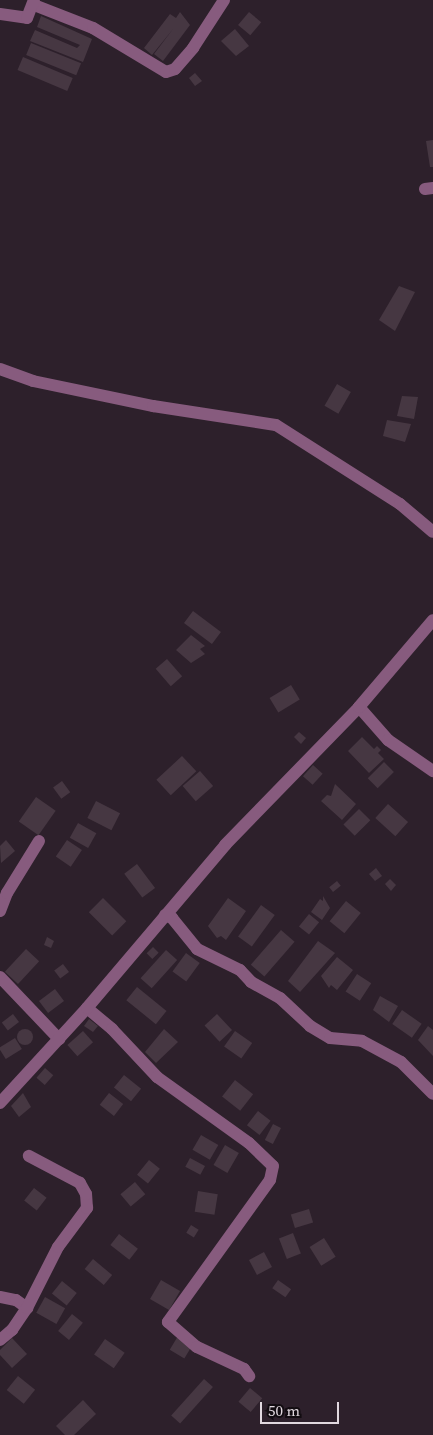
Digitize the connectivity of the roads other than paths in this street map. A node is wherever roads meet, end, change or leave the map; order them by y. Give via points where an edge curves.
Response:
1 (224, 0) edge
2 (34, 2) edge
3 (0, 14) edge
4 (0, 369) edge
5 (433, 532) edge
6 (433, 620) edge
7 (359, 707) junction
8 (433, 771) edge
9 (39, 841) dead end
10 (0, 911) edge
11 (165, 915) junction
12 (0, 978) edge
13 (87, 1008) junction
14 (59, 1039) junction
15 (433, 1094) edge
16 (0, 1103) edge
17 (29, 1156) dead end
18 (0, 1297) edge
19 (27, 1308) junction
20 (0, 1340) edge
21 (249, 1376) dead end

1 - 2 street via 193,48 174,69 166,72 93,28
2 - 3 street via 26,18
4 - 5 street via 33,381 153,406 276,425 400,504
6 - 7 street
7 - 8 street via 388,740
7 - 11 street via 259,808
9 - 10 street via 7,893
11 - 13 street
11 - 15 street via 172,918 197,949 240,970 251,982 280,998 310,1026 330,1038 362,1041 401,1062
12 - 14 street
13 - 14 street
13 - 21 street via 112,1028 157,1077 249,1143 273,1166 270,1180 168,1322 197,1348 244,1369
14 - 16 street
17 - 19 street via 80,1183 86,1194 87,1208 58,1247
18 - 19 street via 16,1300
19 - 20 street via 12,1330

